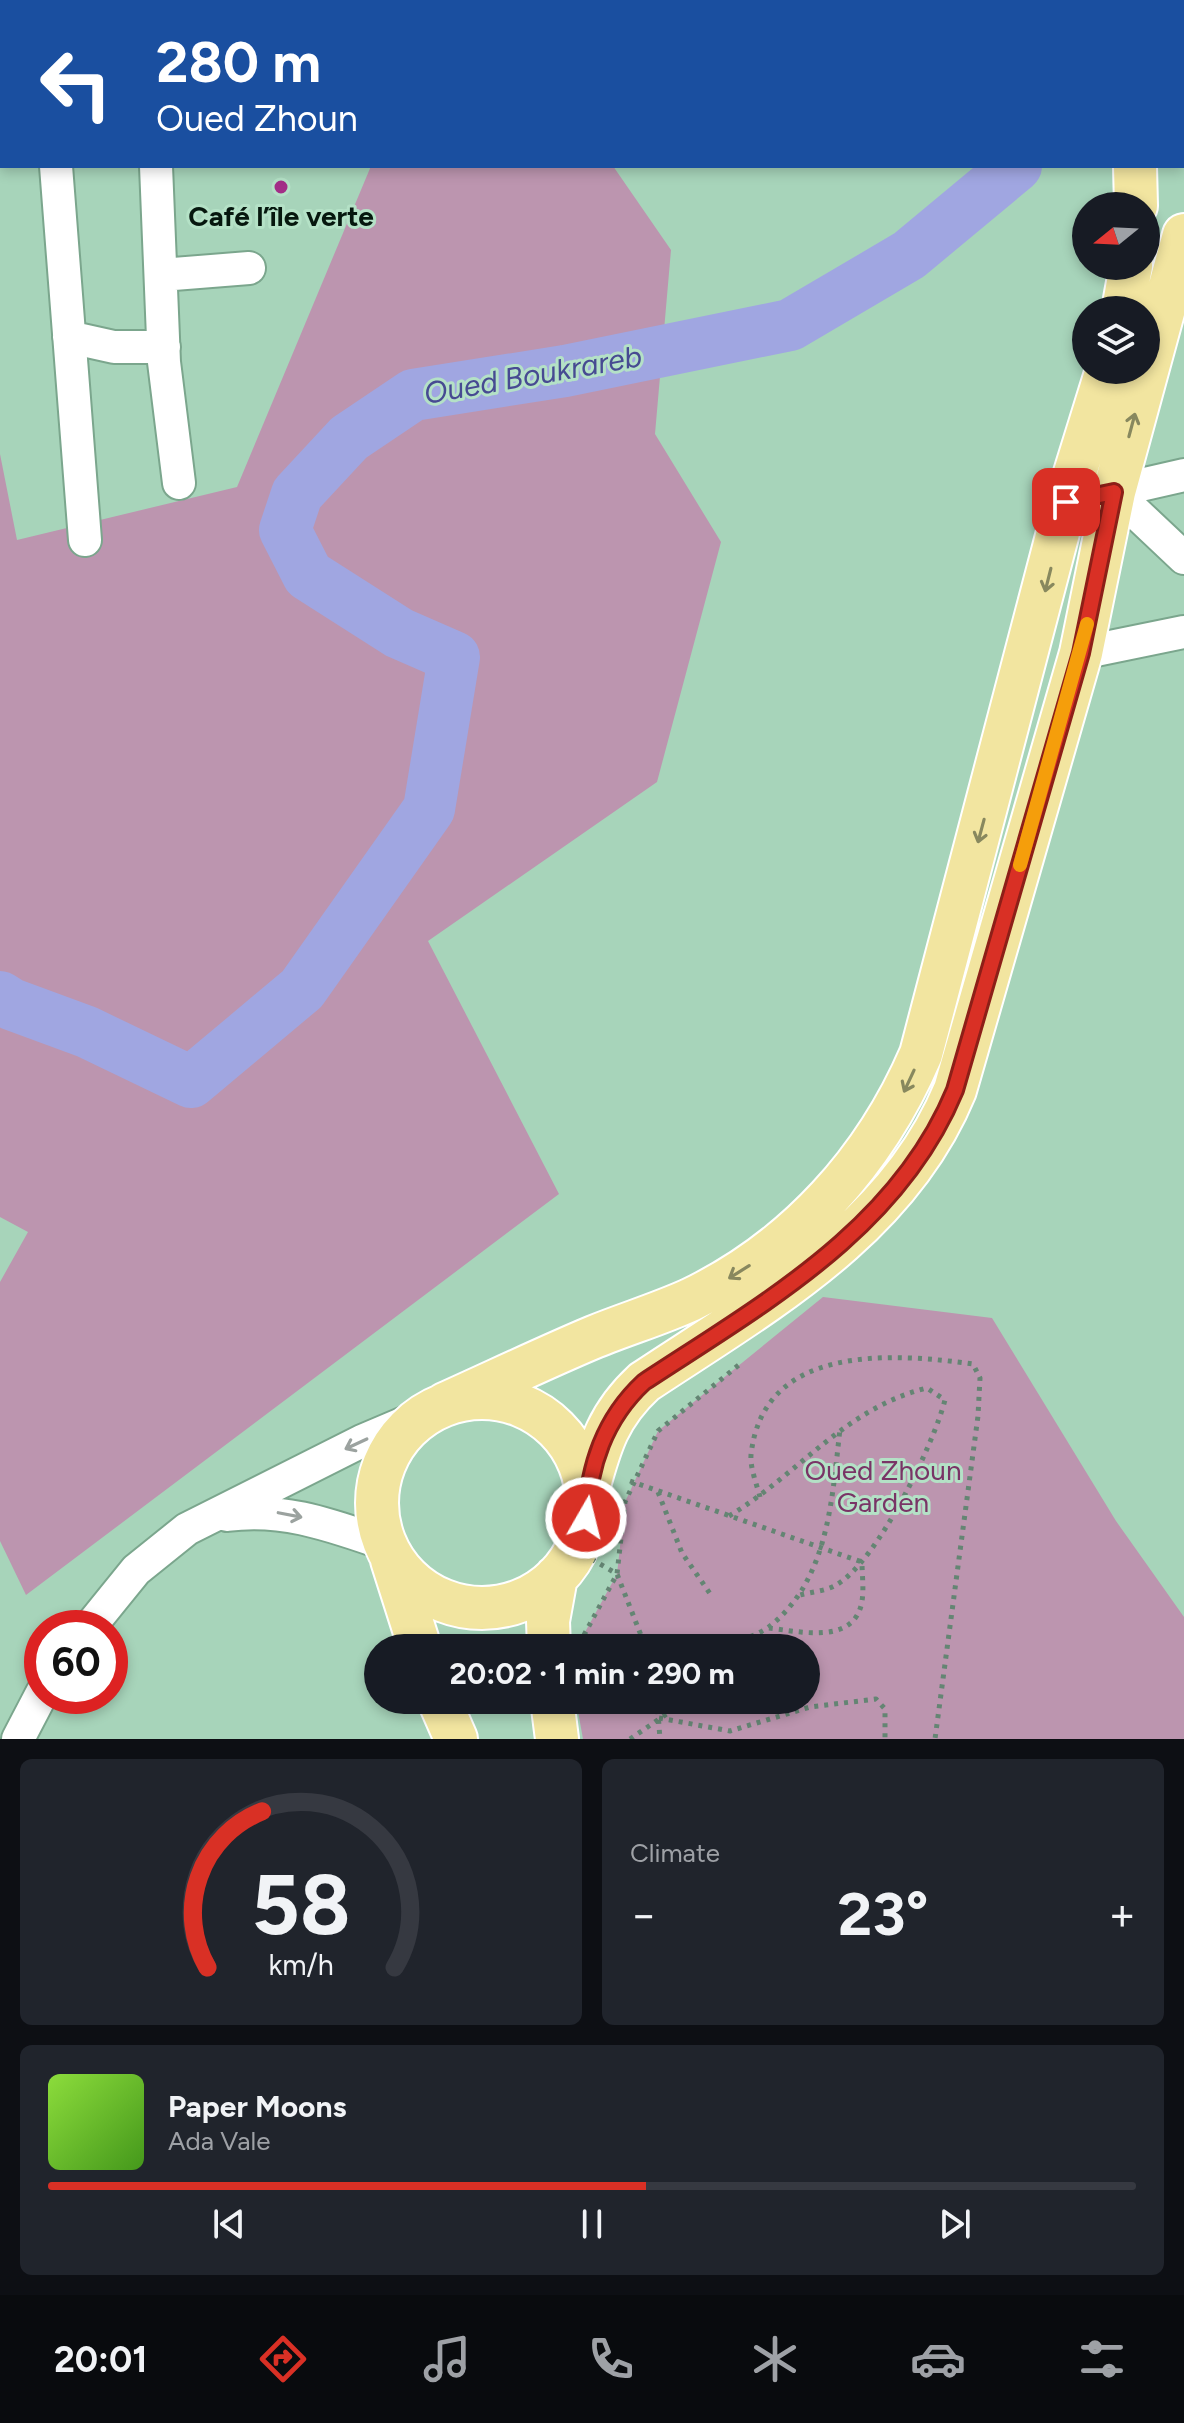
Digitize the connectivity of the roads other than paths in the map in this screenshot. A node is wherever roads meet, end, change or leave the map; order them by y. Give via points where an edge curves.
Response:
1 (56, 168) edge
2 (156, 168) edge
3 (1184, 235) edge
4 (249, 268) dead end
5 (161, 275) junction
6 (69, 337) junction
7 (164, 347) junction
8 (1103, 384) edge
9 (1184, 475) edge
10 (179, 483) dead end
11 (1114, 492) junction
12 (1066, 502) junction
13 (85, 540) dead end
14 (1184, 558) edge
15 (1184, 632) edge
16 (1081, 653) junction
17 (436, 1409) junction
18 (586, 1496) junction
19 (212, 1517) junction
20 (388, 1547) junction
21 (566, 1563) junction
22 (102, 1610) edge
23 (416, 1634) edge
24 (548, 1634) edge
25 (31, 1714) edge
26 (445, 1714) edge
27 (554, 1714) edge
28 (18, 1739) edge
29 (456, 1739) edge
30 (557, 1739) edge

1 - 6 street
2 - 5 street
11 -> 3 main road
4 - 5 street
5 - 7 street
6 - 7 street via 114,347
6 - 13 street
7 - 10 street
8 - 12 main road
9 - 11 street
11 - 12 street
11 - 14 street
11 - 16 main road
12 -> 17 main road via 921,1054 877,1140 818,1209 731,1277
15 - 16 street
16 - 18 main road via 955,1090 938,1130 908,1175 868,1219 772,1298 644,1382 612,1416
17 - 18 main road via 493,1398 539,1415 572,1450
17 -> 19 street
17 - 20 main road via 398,1440 384,1466 378,1505
18 - 21 main road via 586,1518
19 -> 20 street via 276,1512
19 - 22 street via 155,1551
20 - 21 main road via 424,1590 473,1607 524,1599
20 - 23 main road
21 - 24 main road
25 - 28 street
26 - 29 main road
27 - 30 main road

